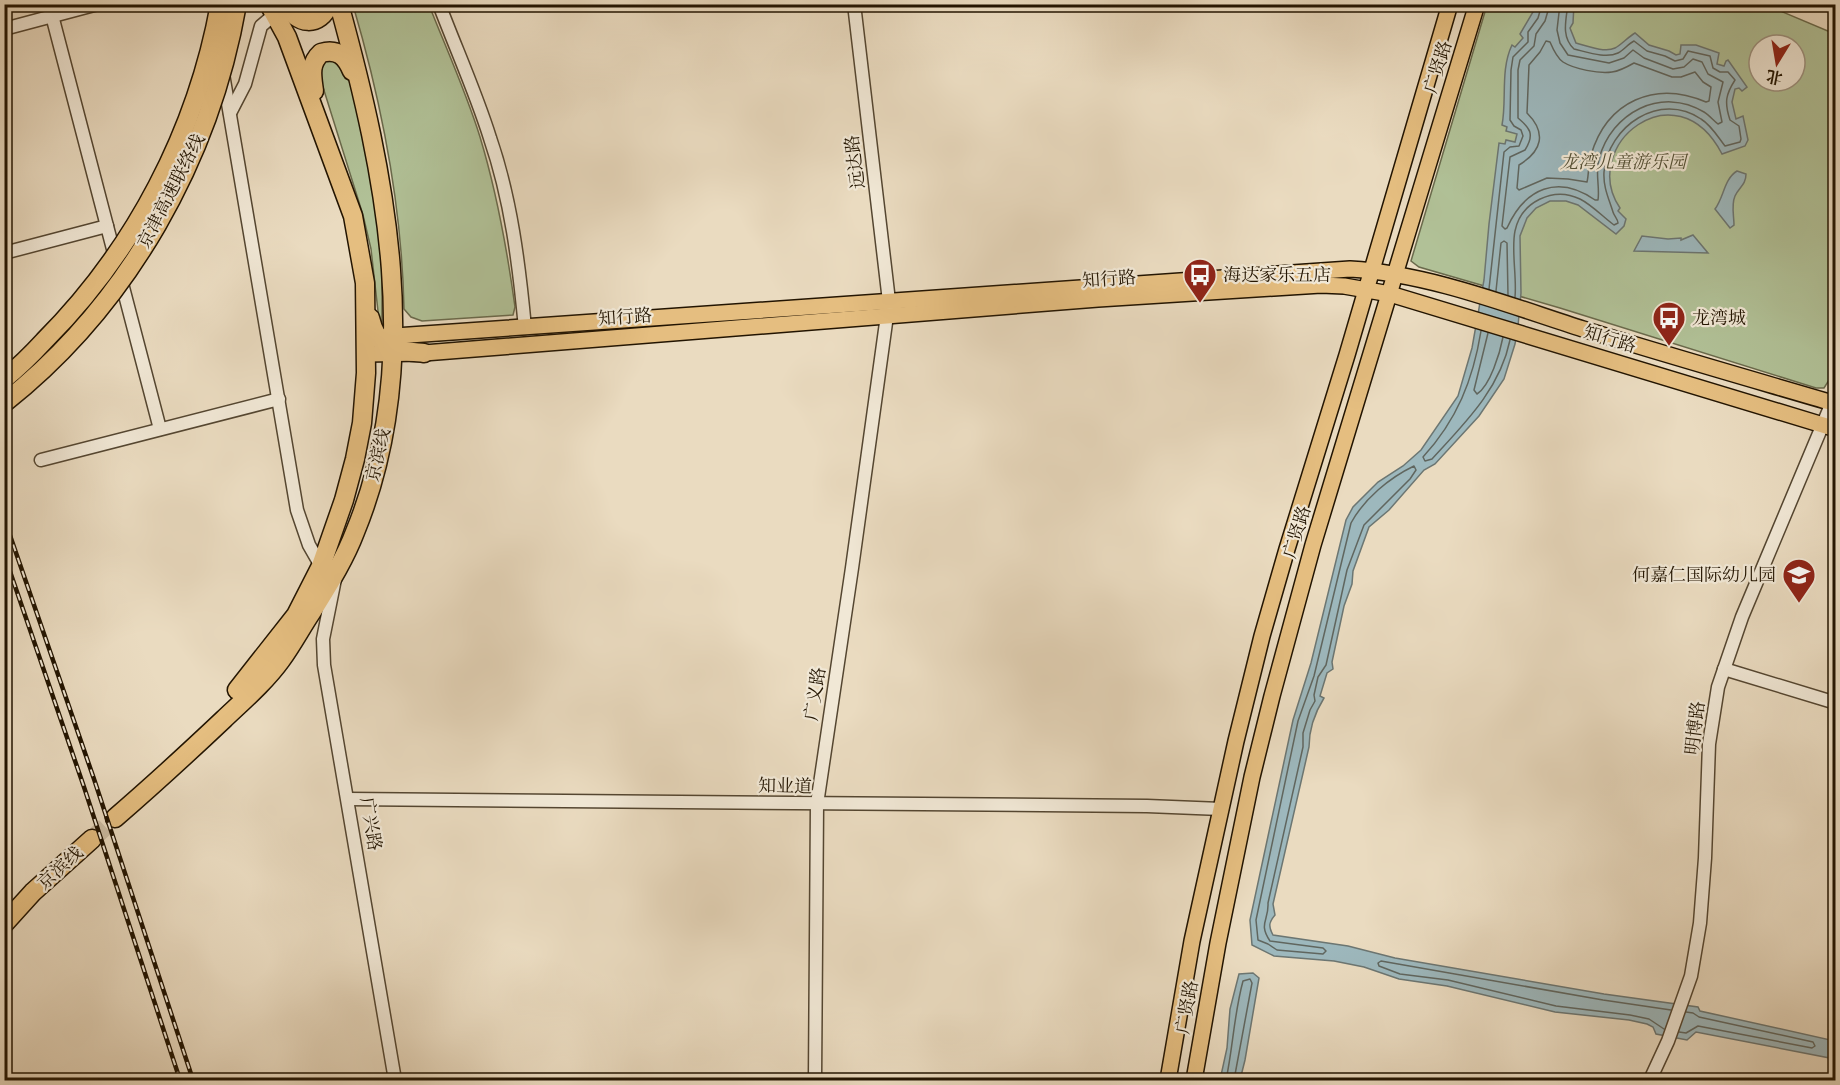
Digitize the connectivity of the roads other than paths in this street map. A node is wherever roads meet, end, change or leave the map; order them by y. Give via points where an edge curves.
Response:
1 (98, 4) edge
2 (212, 4) edge
3 (220, 4) edge
4 (237, 4) edge
5 (329, 4) edge
6 (339, 4) edge
7 (439, 4) edge
8 (854, 4) edge
9 (1450, 4) edge
10 (1477, 4) edge
11 (277, 7) edge
12 (50, 10) edge
13 (4, 28) edge
14 (230, 113) junction
15 (322, 127) junction
16 (370, 127) junction
17 (107, 226) junction
18 (4, 253) edge
19 (1371, 270) junction
20 (1396, 274) junction
21 (1366, 289) junction
22 (1390, 294) junction
23 (888, 308) junction
24 (393, 309) junction
25 (525, 327) junction
26 (424, 344) junction
27 (382, 345) junction
28 (4, 379) edge
29 (279, 399) junction
30 (1834, 400) edge
31 (4, 403) edge
32 (1829, 427) edge
33 (160, 429) junction
34 (41, 460) dead end
35 (328, 570) junction
36 (1724, 669) junction
37 (1836, 703) edge
38 (348, 799) junction
39 (817, 804) junction
40 (1221, 809) junction
41 (114, 813) tunnel mouth
42 (4, 911) edge
43 (4, 924) edge
44 (395, 1080) edge
45 (815, 1080) edge
46 (1168, 1080) edge
47 (1194, 1080) edge
48 (1650, 1080) edge

1 - 12 street
2 - 14 street
3 - 28 highway, 京津高速联络线, bridge via 195,103 156,188 124,242 81,300
4 - 31 highway, 京津高速联络线, bridge via 207,120 153,232 79,334
5 - 11 highway via 320,18 306,21
6 - 16 highway, 京滨线
7 - 25 street via 494,148 519,268
8 - 23 street, 远达路
9 - 19 main road, 广贤路
10 - 20 main road, 广贤路
11 - 14 street via 261,26 246,84
11 - 15 highway
12 - 13 street
12 - 17 street
14 - 29 street
15 - 16 highway via 311,72 321,52 335,51 348,61
15 - 27 highway via 353,216 371,321
16 - 24 highway, 京滨线 via 383,194
17 - 18 street
17 - 33 street
19 - 20 main road, 知行路
19 - 21 main road, 广贤路
19 - 23 main road, 知行路 via 1336,268
20 - 22 main road, 广贤路
20 - 30 main road, 知行路 via 1682,360
21 - 22 main road, 知行路
21 - 23 main road, 知行路 via 1321,285
21 - 40 main road, 广贤路 via 1262,636
22 - 32 main road, 知行路
22 - 47 main road, 广贤路 via 1313,545 1272,696 1218,943
23 - 25 main road, 知行路
23 - 26 main road, 知行路
23 - 39 street, 广义路
24 - 26 main road via 402,326
24 - 27 highway, 京滨线
25 - 26 main road, 知行路
26 - 27 highway
27 - 35 highway, 京滨线
27 - 35 highway, 京滨线 via 386,424 375,471 356,531
29 - 33 street
29 - 35 street via 297,510 309,545
30 - 32 street, 明博路
32 - 36 street, 明博路 via 1742,617
33 - 34 street
35 - 38 street, 广兴路 via 324,665
35 - 41 highway, 京滨线 via 281,661 235,709
36 - 37 street
36 - 48 street, 明博路 via 1709,744 1700,923 1691,976
38 - 39 street, 知业道
38 - 44 street, 广兴路
39 - 40 street, 知业道
39 - 45 street, 广义路
40 - 46 main road, 广贤路 via 1192,941
42 - 43 highway, 京滨线 via 91,833

